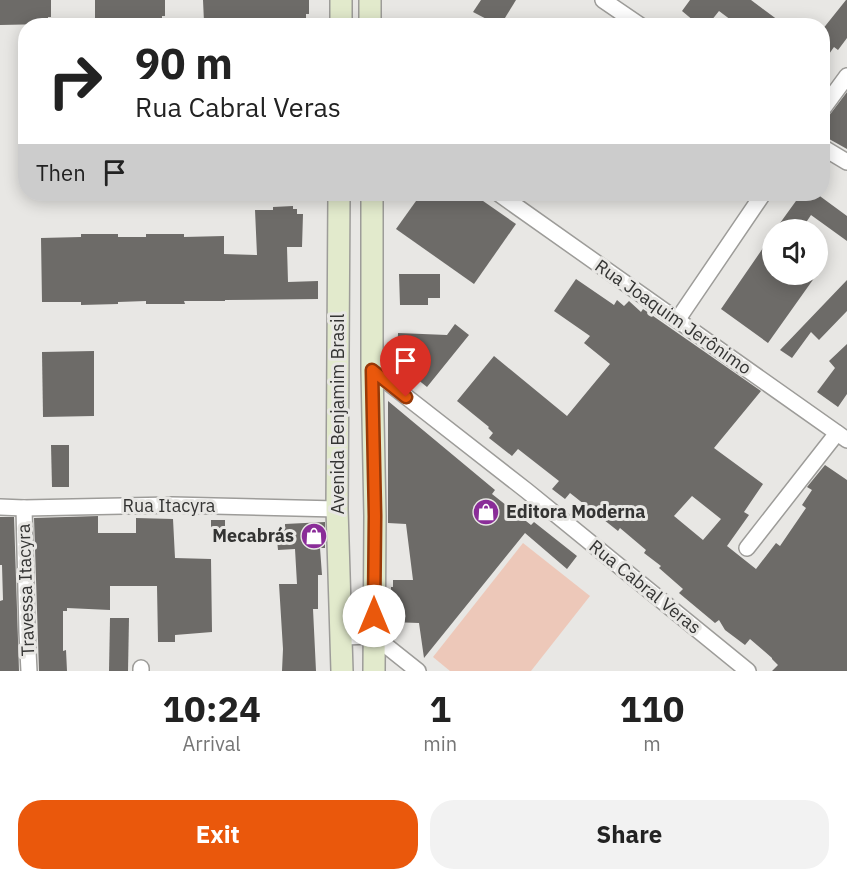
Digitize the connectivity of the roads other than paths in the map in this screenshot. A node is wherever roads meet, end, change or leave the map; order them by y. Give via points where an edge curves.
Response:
1 (341, 0) edge
2 (370, 0) edge
3 (603, 0) edge
4 (341, 18) edge
5 (370, 18) edge
6 (629, 18) edge
7 (847, 76) edge
8 (830, 99) edge
9 (830, 152) edge
10 (847, 162) edge
11 (339, 201) edge
12 (372, 201) edge
13 (509, 201) edge
14 (758, 201) edge
15 (678, 319) junction
16 (372, 370) junction
17 (842, 436) edge
18 (0, 507) edge
19 (24, 508) junction
20 (337, 509) junction
21 (747, 548) dead end
22 (374, 636) junction
23 (342, 637) junction
24 (29, 671) edge
25 (342, 671) edge
26 (374, 671) edge
27 (418, 671) edge
28 (747, 671) edge

1 - 4 main road
2 - 5 main road
3 - 6 street
7 - 8 street
9 - 10 street
11 - 20 main road, Avenida Benjamim Brasil
12 - 16 main road, Avenida Benjamim Brasil
13 - 15 street, Rua Joaquim Jerônimo
14 - 15 street
15 - 17 street, Rua Joaquim Jerônimo
16 - 22 main road, Avenida Benjamim Brasil
16 - 28 street, Rua Cabral Veras
17 - 21 street
18 - 19 street, Rua Itacyra
19 - 20 street, Rua Itacyra via 172,505
19 - 24 street, Travessa Itacyra
20 - 23 main road, Avenida Benjamim Brasil
22 - 23 street
22 - 26 main road, Avenida Benjamim Brasil
22 - 27 street
23 - 25 main road, Avenida Benjamim Brasil

